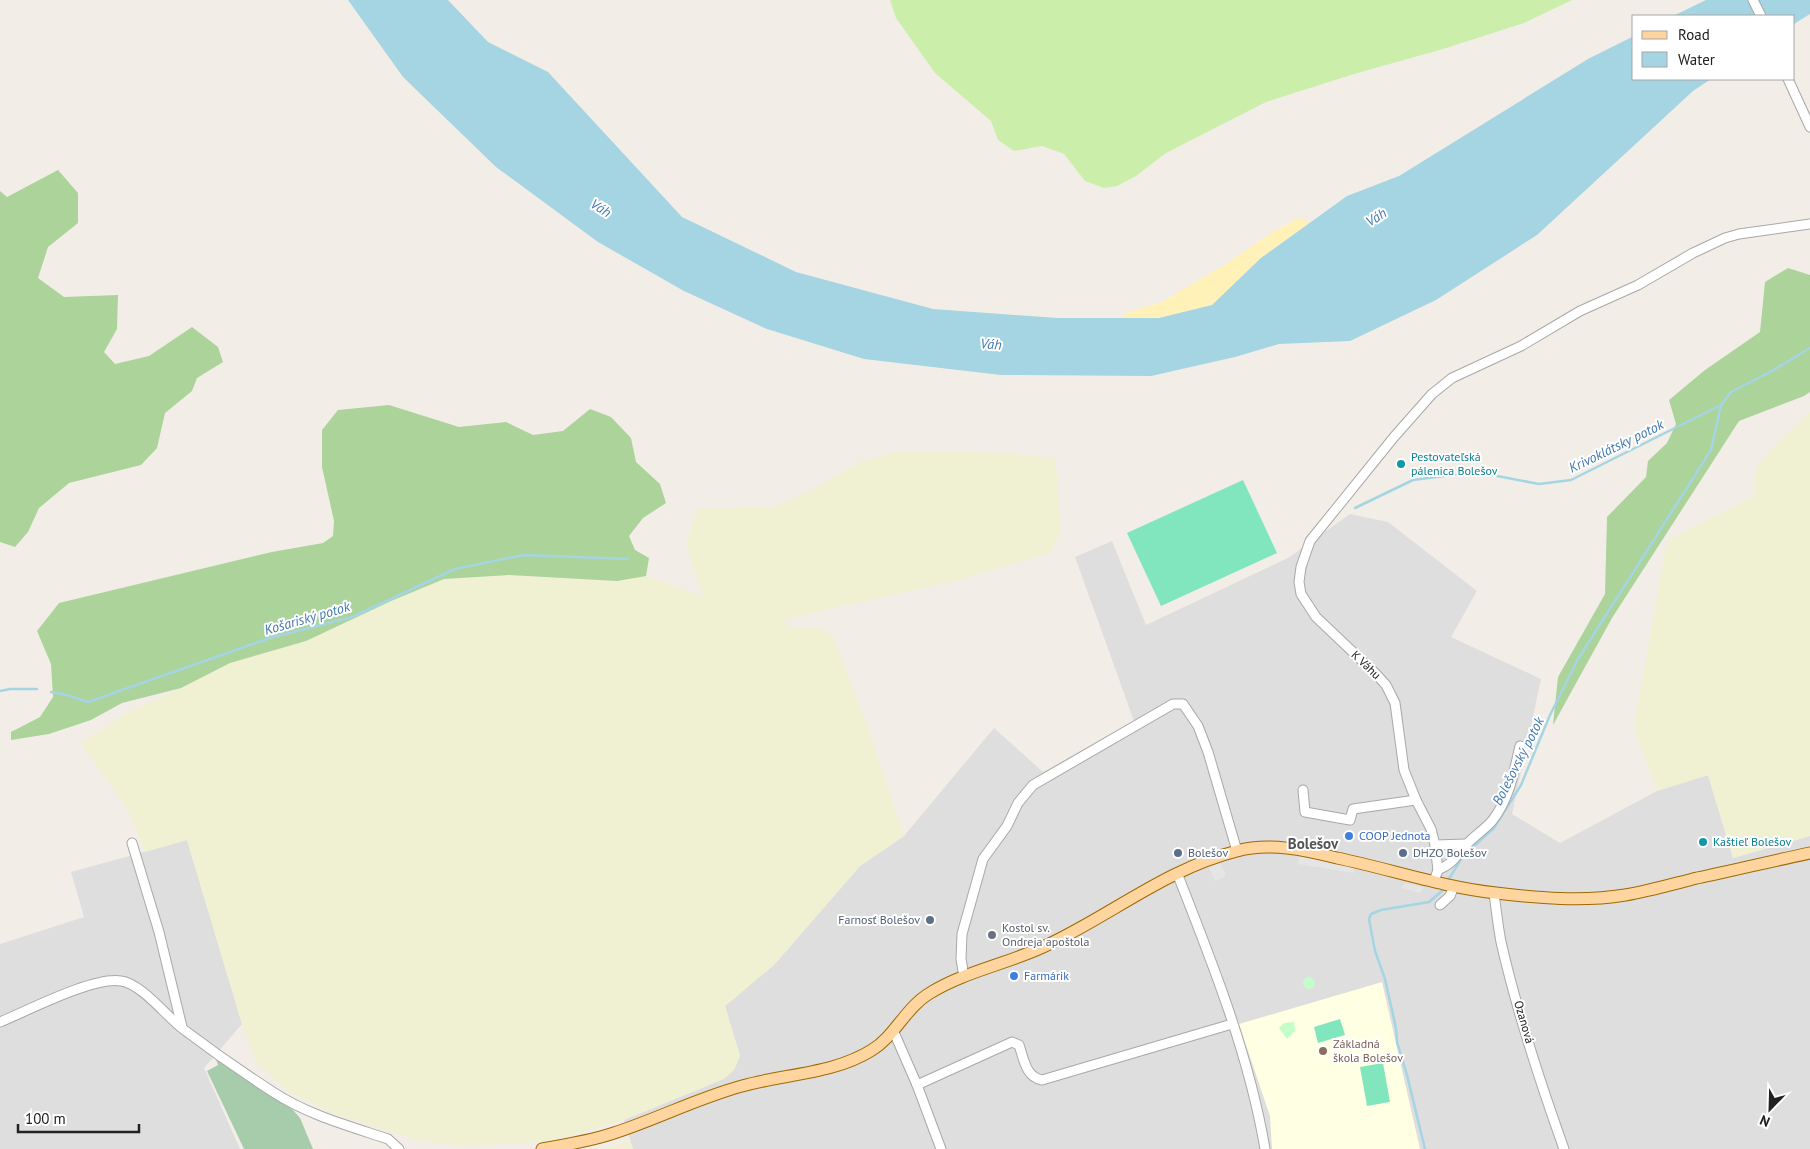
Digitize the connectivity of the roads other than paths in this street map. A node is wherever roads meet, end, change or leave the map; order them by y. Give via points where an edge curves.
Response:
1 (1753, 0) edge
2 (1760, 15) edge
3 (1788, 80) edge
4 (1810, 127) edge
5 (1810, 224) edge
6 (1520, 746) dead end
7 (1303, 790) dead end
8 (1416, 800) junction
9 (132, 843) dead end
10 (1466, 844) junction
11 (1435, 845) junction
12 (1237, 850) junction
13 (1810, 853) edge
14 (1176, 872) junction
15 (1443, 881) junction
16 (1494, 893) junction
17 (1440, 905) dead end
18 (964, 977) junction
19 (0, 1022) edge
20 (1232, 1024) junction
21 (182, 1028) junction
22 (894, 1030) junction
23 (917, 1085) junction
24 (399, 1149) edge
25 (542, 1149) edge
26 (941, 1149) edge
27 (1265, 1149) edge
28 (1564, 1149) edge

1 - 2 street
3 - 4 street
5 - 8 street, K Váhu via 1725,238 1580,311 1521,346 1452,378 1432,394 1310,541 1299,582 1301,594 1316,617 1386,685 1394,703 1402,761
6 - 10 street via 1510,787 1497,814
7 - 8 street via 1305,812 1350,820 1353,809
8 - 11 street, K Váhu via 1431,829
9 - 21 street via 159,932
10 - 11 street
10 - 15 street via 1450,865
11 - 15 street, K Váhu
12 - 14 main road
12 - 15 main road via 1300,850
12 - 18 street via 1198,726 1184,704 1173,704 1033,785 1018,803 1007,826 983,859 976,880 962,934
13 - 16 main road via 1624,895 1569,898
14 - 18 main road via 1041,948
14 - 20 street
15 - 16 main road
15 - 17 street via 1450,896
16 - 28 street, Ozanová via 1510,976
18 - 22 main road via 930,992
19 - 21 street via 85,986 109,980 122,981 139,990
20 - 23 street via 1042,1080 1030,1074 1019,1045 1012,1042
20 - 27 street via 1259,1110
21 - 24 street via 283,1098 303,1109 388,1139
22 - 23 street
22 - 25 main road via 870,1051 837,1064 740,1086 604,1136
23 - 26 street

